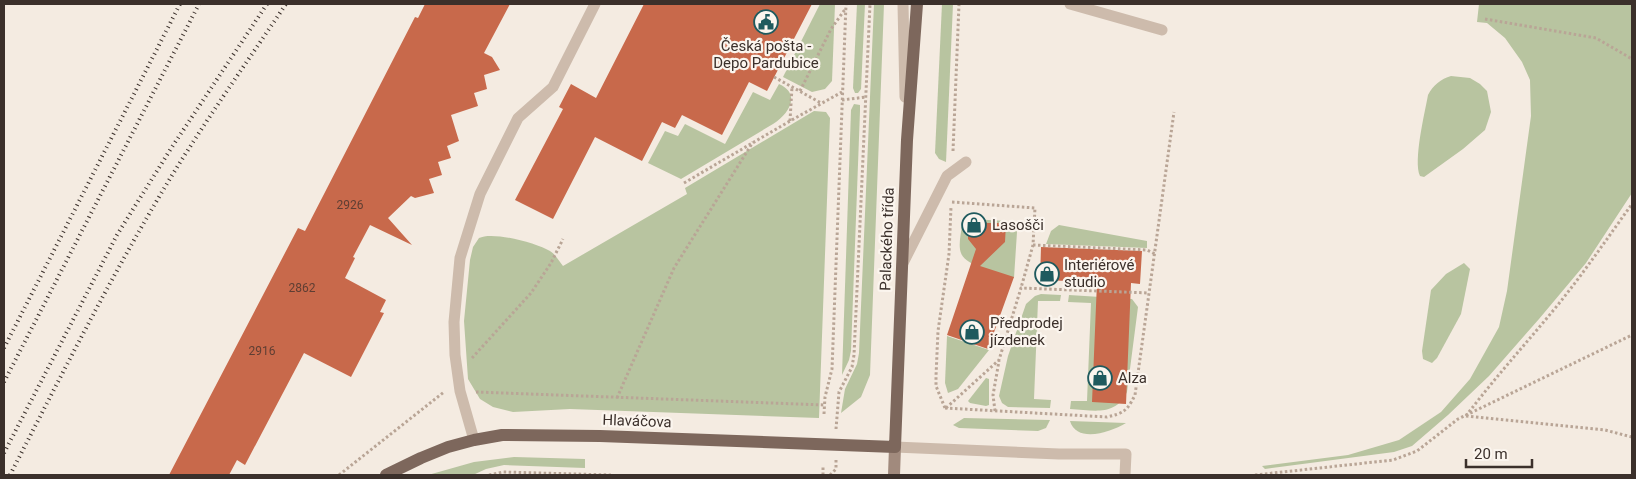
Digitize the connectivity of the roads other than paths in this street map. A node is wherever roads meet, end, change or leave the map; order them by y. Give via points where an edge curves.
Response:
1 (595, 4) edge
2 (903, 4) edge
3 (917, 4) edge
4 (1070, 4) edge
5 (1162, 30) dead end
6 (907, 140) junction
7 (966, 162) dead end
8 (902, 265) junction
9 (474, 440) junction
10 (895, 447) junction
11 (1138, 450) dead end
12 (1126, 454) junction
13 (386, 475) edge
14 (894, 475) edge
15 (1125, 475) edge

1 - 9 lane via 553,87 518,118 477,202 460,258 454,322 455,355 460,391
2 - 6 lane
3 - 6 main road, Palackého třída
4 - 5 lane
6 - 8 main road, Palackého třída
7 - 8 lane via 952,171 942,187
8 - 10 main road, Palackého třída
9 - 10 main road, Hlaváčova via 521,434
9 - 13 main road, Hlaváčova via 448,447
10 - 12 lane
10 - 14 street, Palackého třída
11 - 12 lane
12 - 15 lane

